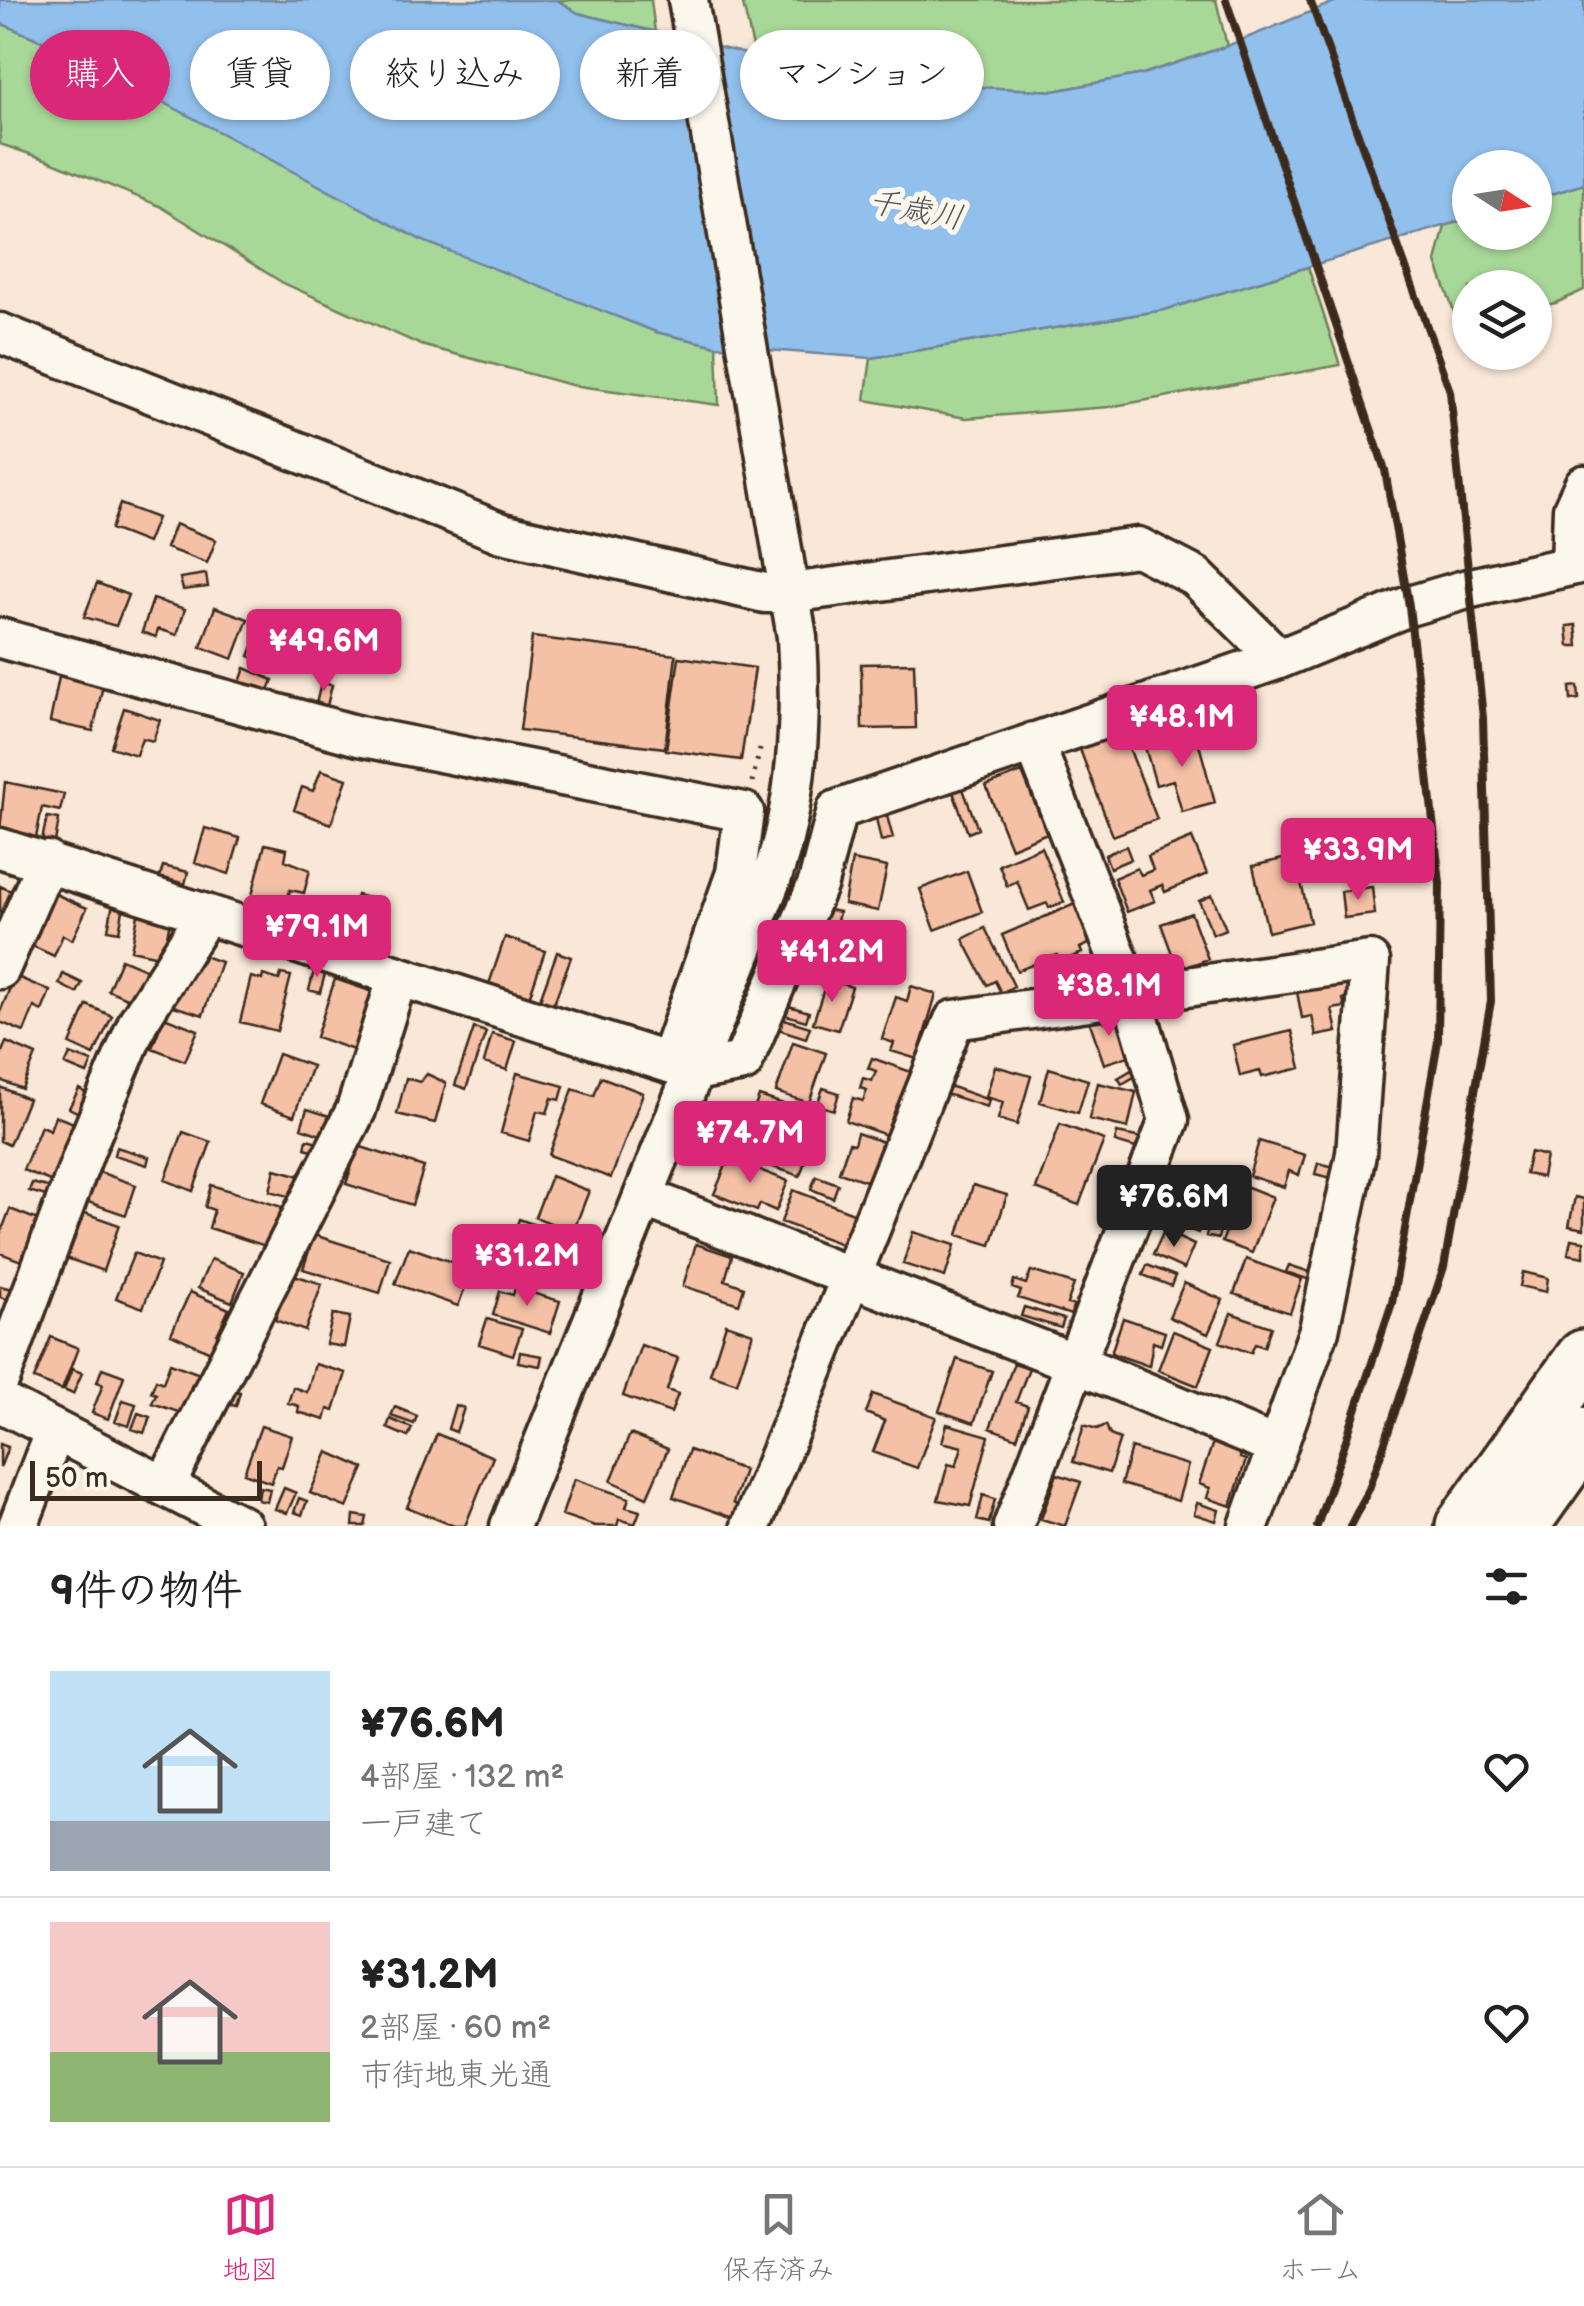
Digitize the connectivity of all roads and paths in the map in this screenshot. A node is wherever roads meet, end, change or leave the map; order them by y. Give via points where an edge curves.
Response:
1 (688, 0) edge
2 (0, 333) edge
3 (1584, 486) edge
4 (1578, 563) edge
5 (790, 593) junction
6 (0, 638) edge
7 (1279, 659) junction
8 (1034, 742) junction
9 (0, 848) edge
10 (48, 861) junction
11 (206, 914) junction
12 (0, 969) edge
13 (398, 976) junction
14 (1132, 995) junction
15 (681, 1066) junction
16 (642, 1197) junction
17 (851, 1277) junction
18 (1584, 1358) edge
19 (1076, 1363) junction
20 (0, 1379) edge
21 (0, 1402) edge
22 (55, 1430) junction
23 (1584, 1436) edge
24 (1277, 1447) junction
25 (165, 1486) junction
26 (18, 1526) edge
27 (242, 1526) edge
28 (510, 1526) edge
29 (751, 1526) edge
30 (1013, 1526) edge
31 (1248, 1526) edge
32 (1464, 1526) edge
33 (1520, 1526) edge

1 - 5 street
2 - 5 street via 502,533 765,593
3 - 4 street via 1573,509
4 - 7 street via 1410,606
5 - 7 street via 1138,547 1196,577
5 - 15 street via 801,706 786,836
6 - 15 street via 359,736 744,812 736,872
7 - 8 street
8 - 14 street
8 - 15 street via 837,810 818,883 743,1062
9 - 10 street
10 - 11 street
10 - 12 street
11 - 13 street
11 - 20 street via 138,1022
13 - 15 street
13 - 25 street via 356,1110
14 - 17 street via 954,1020
14 - 19 street via 1169,1120
14 - 24 street via 1370,962 1356,1154 1319,1330
15 - 16 street
16 - 17 street
16 - 28 street
17 - 19 street
17 - 29 street
18 - 32 highway
19 - 24 street
19 - 30 street
21 - 22 street
22 - 25 street
22 - 26 street
23 - 33 highway
24 - 31 street
25 - 27 street

